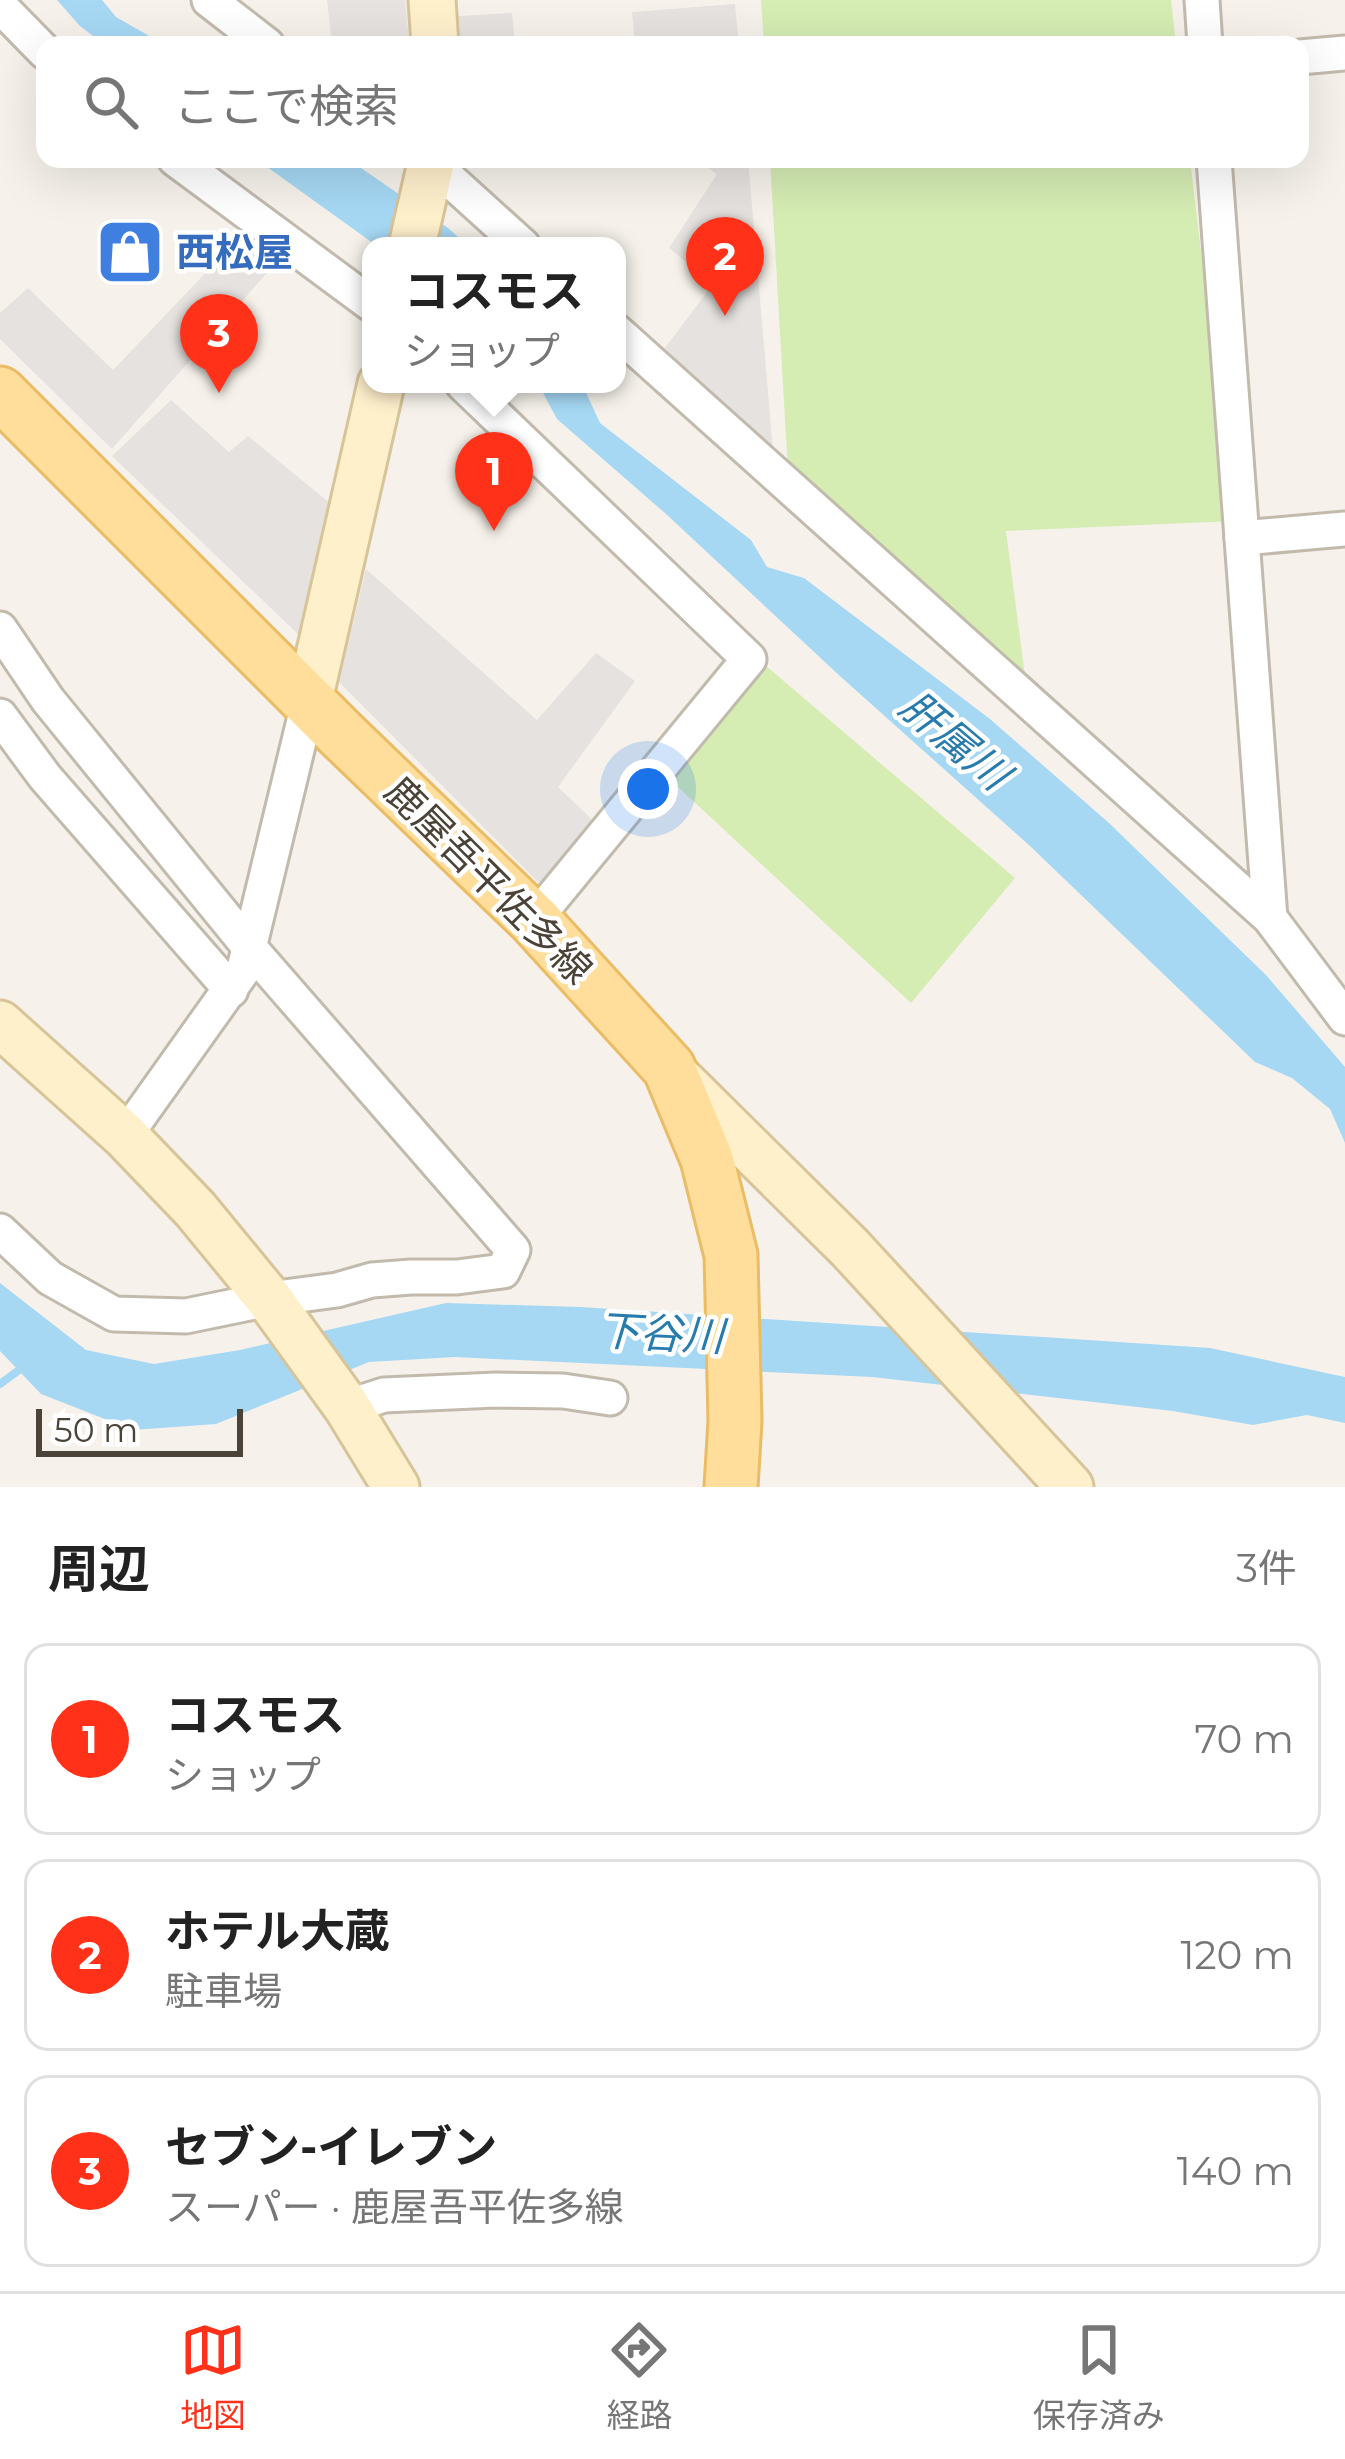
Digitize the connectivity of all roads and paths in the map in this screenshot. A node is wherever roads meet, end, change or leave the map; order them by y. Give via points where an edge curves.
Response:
1 (209, 0) edge
2 (432, 0) edge
3 (1202, 0) edge
4 (0, 7) edge
5 (255, 36) edge
6 (434, 36) edge
7 (1204, 36) edge
8 (36, 43) edge
9 (1345, 52) edge
10 (1309, 56) edge
11 (187, 168) edge
12 (429, 168) edge
13 (430, 168) edge
14 (1215, 168) edge
15 (414, 237) edge
16 (512, 237) edge
17 (362, 297) edge
18 (626, 340) edge
19 (0, 393) edge
20 (379, 393) edge
21 (472, 393) edge
22 (1345, 529) edge
23 (1242, 538) junction
24 (0, 629) edge
25 (309, 700) junction
26 (0, 716) edge
27 (1270, 919) junction
28 (534, 920) junction
29 (250, 948) junction
30 (1345, 970) edge
31 (1310, 972) junction
32 (231, 990) junction
33 (1345, 1018) edge
34 (0, 1024) edge
35 (669, 1068) junction
36 (124, 1136) junction
37 (0, 1231) edge
38 (269, 1299) junction
39 (610, 1398) dead end
40 (347, 1407) junction
41 (396, 1487) edge
42 (731, 1487) edge
43 (1070, 1487) edge

1 - 5 street
2 - 6 street
3 - 7 street
4 - 8 street
9 - 10 street
11 - 17 street
12 - 15 street
13 - 16 street
14 - 23 street
18 - 27 street
19 - 25 main road, 鹿屋吾平佐多線
20 - 25 street
21 - 28 street via 749,658
22 - 23 street
23 - 27 street
24 - 29 street via 48,700
25 - 28 main road, 鹿屋吾平佐多線
25 - 29 street
26 - 32 street
27 - 31 street
28 - 35 main road, 鹿屋吾平佐多線
29 - 32 street
29 - 38 street via 513,1250 503,1271 372,1280
30 - 31 street
31 - 33 street
32 - 36 street
34 - 36 street
35 - 42 main road, 鹿屋吾平佐多線 via 707,1160 731,1255
35 - 43 street via 850,1248
36 - 38 street
37 - 38 street via 50,1278 114,1314 187,1316
38 - 40 street
39 - 40 street via 496,1390 384,1395
40 - 41 street

